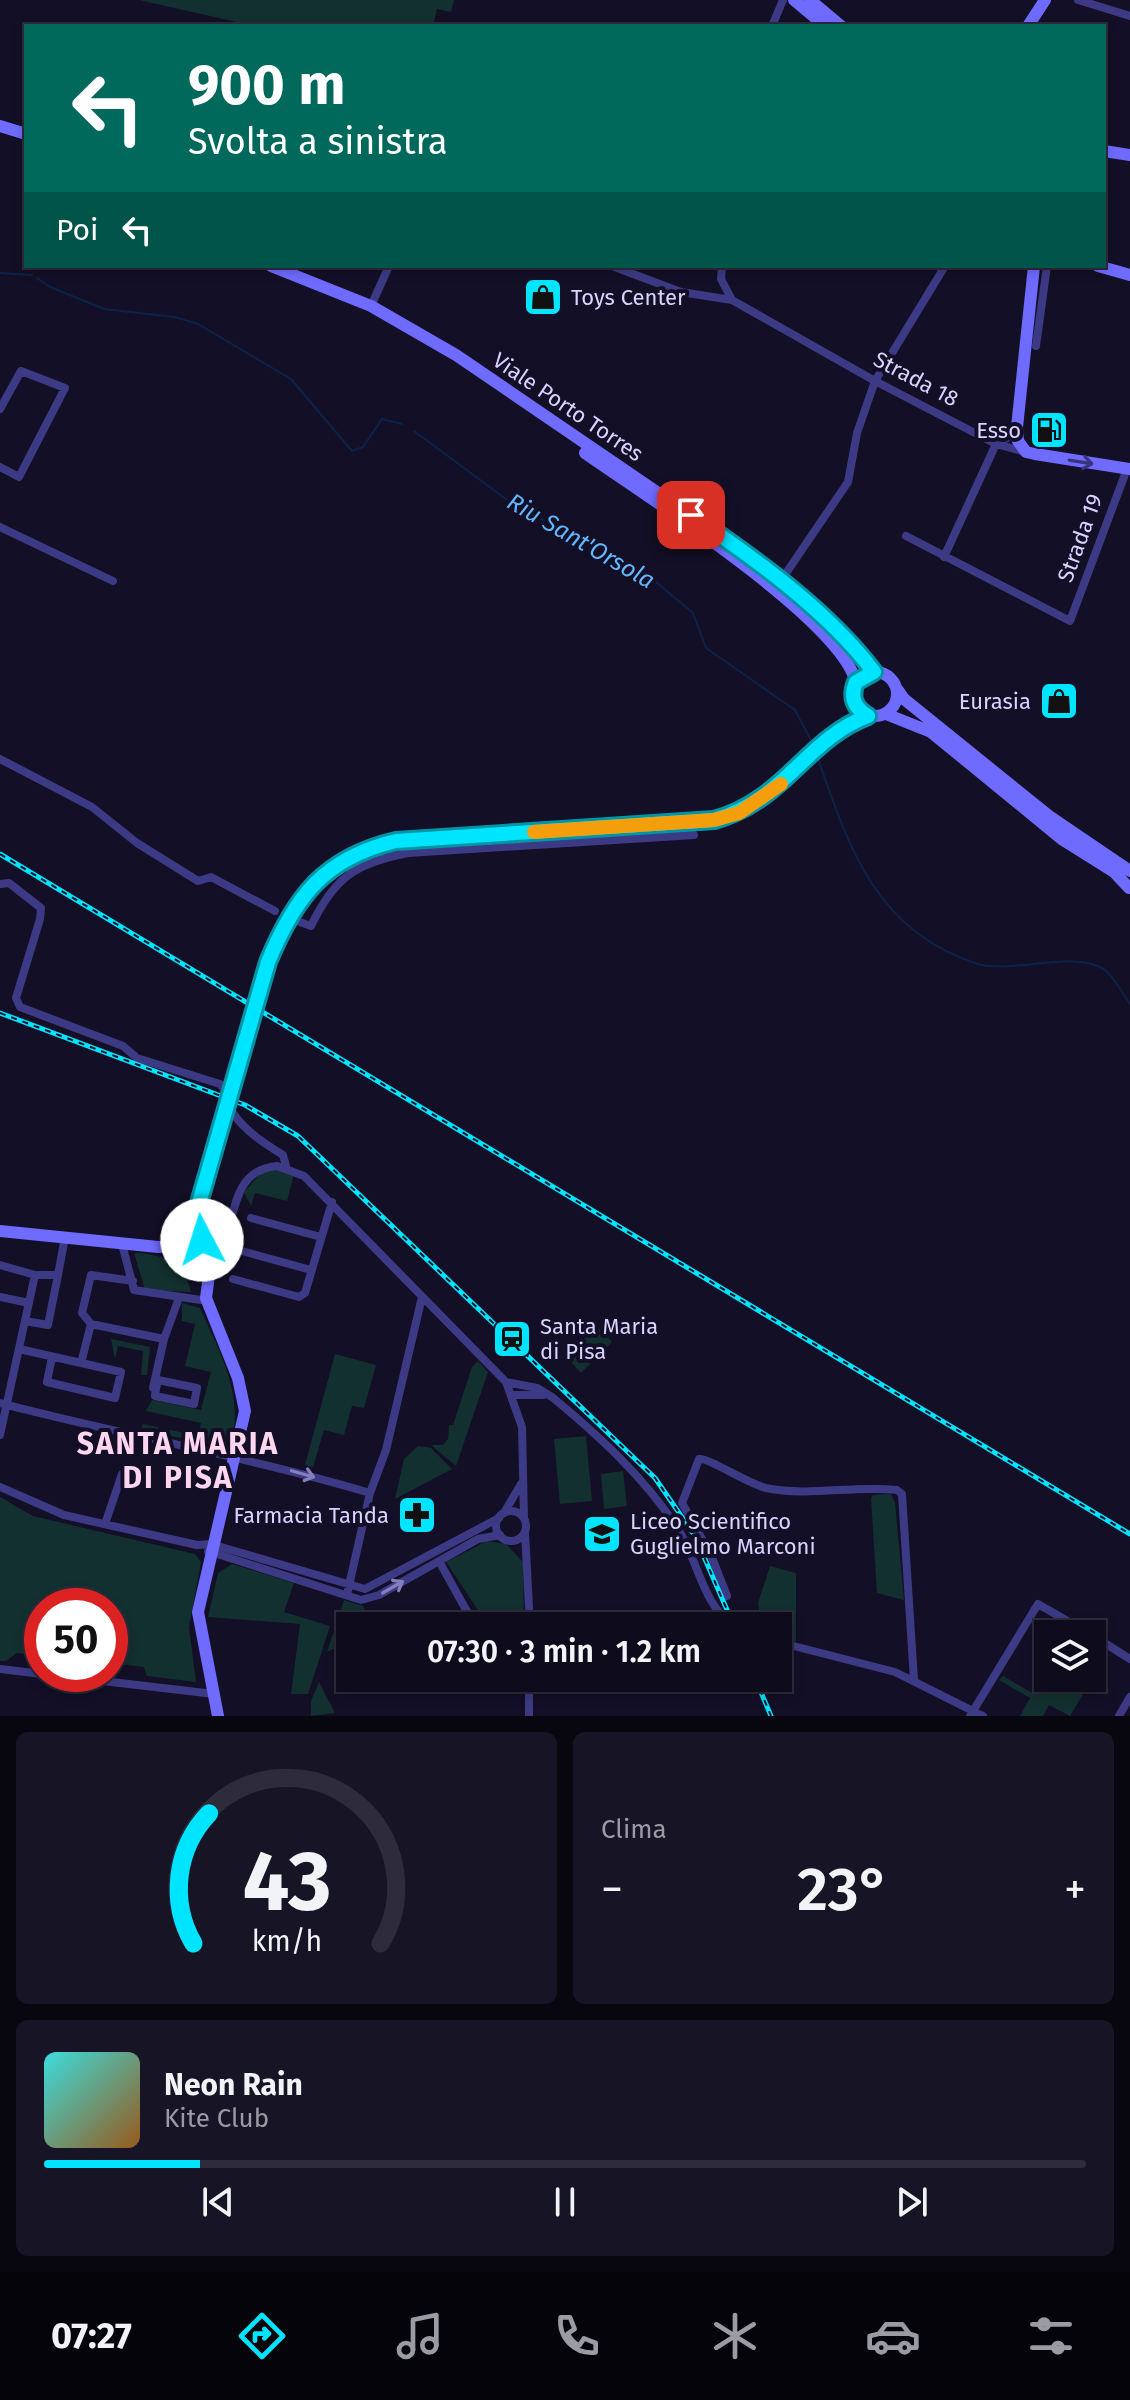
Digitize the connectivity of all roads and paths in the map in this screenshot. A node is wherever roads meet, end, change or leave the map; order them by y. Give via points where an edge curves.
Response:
1 (783, 0) edge
2 (794, 0) edge
3 (810, 0) edge
4 (1045, 0) edge
5 (1078, 0) edge
6 (1130, 16) edge
7 (773, 24) edge
8 (823, 24) edge
9 (839, 24) edge
10 (1029, 24) edge
11 (0, 126) edge
12 (24, 133) edge
13 (1106, 142) edge
14 (1130, 147) edge
15 (1106, 151) edge
16 (1130, 155) edge
17 (276, 268) edge
18 (388, 268) edge
19 (617, 268) edge
20 (722, 268) edge
21 (944, 268) edge
22 (1034, 268) edge
23 (1047, 268) edge
24 (1102, 268) edge
25 (1130, 275) edge
26 (334, 291) junction
27 (732, 300) junction
28 (371, 306) junction
29 (1036, 346) dead end
30 (875, 381) junction
31 (0, 409) edge
32 (1017, 427) junction
33 (996, 444) junction
34 (1026, 452) junction
35 (0, 467) edge
36 (1129, 467) edge
37 (0, 527) edge
38 (906, 536) dead end
39 (944, 557) junction
40 (113, 581) dead end
41 (780, 582) junction
42 (874, 672) junction
43 (856, 682) junction
44 (897, 689) junction
45 (853, 698) junction
46 (886, 714) junction
47 (868, 716) junction
48 (838, 730) junction
49 (0, 759) edge
50 (584, 834) junction
51 (694, 835) dead end
52 (1130, 871) edge
53 (0, 884) edge
54 (1130, 887) edge
55 (1130, 897) edge
56 (275, 911) dead end
57 (297, 921) dead end
58 (286, 1166) junction
59 (332, 1202) junction
60 (195, 1217) junction
61 (251, 1218) dead end
62 (0, 1231) edge
63 (227, 1231) junction
64 (65, 1237) junction
65 (321, 1237) junction
66 (122, 1244) junction
67 (158, 1247) junction
68 (185, 1249) junction
69 (242, 1251) dead end
70 (209, 1255) junction
71 (0, 1265) edge
72 (311, 1270) junction
73 (193, 1272) junction
74 (35, 1275) junction
75 (58, 1275) junction
76 (233, 1279) dead end
77 (133, 1281) junction
78 (0, 1297) edge
79 (422, 1297) junction
80 (179, 1298) junction
81 (201, 1300) junction
82 (29, 1303) junction
83 (25, 1321) junction
84 (214, 1321) junction
85 (91, 1324) junction
86 (164, 1339) junction
87 (19, 1349) junction
88 (52, 1357) junction
89 (81, 1363) junction
90 (506, 1382) junction
91 (156, 1389) junction
92 (513, 1395) junction
93 (552, 1397) junction
94 (3, 1404) edge
95 (0, 1435) edge
96 (236, 1458) junction
97 (122, 1474) dead end
98 (522, 1484) junction
99 (0, 1487) edge
100 (370, 1493) junction
101 (501, 1515) junction
102 (524, 1518) junction
103 (105, 1524) junction
104 (525, 1532) junction
105 (503, 1538) junction
106 (213, 1548) junction
107 (439, 1561) junction
108 (527, 1564) junction
109 (348, 1590) junction
110 (727, 1596) dead end
111 (467, 1612) edge
112 (529, 1612) edge
113 (719, 1612) edge
114 (1065, 1620) edge
115 (1106, 1644) edge
116 (792, 1646) edge
117 (1130, 1659) edge
118 (0, 1669) edge
119 (24, 1672) edge
120 (914, 1680) junction
121 (128, 1684) edge
122 (529, 1692) edge
123 (214, 1694) junction
124 (1130, 1697) edge
125 (972, 1713) edge
126 (217, 1716) edge
127 (529, 1716) edge
128 (983, 1716) edge
129 (1119, 1716) edge

1 - 7 street
2 - 8 main road
3 - 9 main road
4 - 10 main road
5 - 6 street
11 - 12 main road
13 - 14 main road
15 - 16 main road
17 - 26 main road, Viale Porto Torres
18 - 28 street
19 - 27 street via 681,292
20 - 27 street via 721,279
21 - 30 street
22 - 32 main road
23 - 29 street
24 - 25 main road
26 - 28 main road, Viale Porto Torres
26 - 43 main road, Viale Porto Torres via 474,376 740,562 802,613 847,660
27 - 30 street, Strada 18
28 - 41 main road, Viale Porto Torres via 456,355
30 - 33 street, Strada 18
30 - 41 street via 848,482
31 - 35 street via 21,371 65,388 19,477
32 - 33 street
32 - 34 main road
33 - 34 street, Strada 18
33 - 39 street
34 -> 36 main road, Strada 18
36 - 39 street, Strada 19 via 1070,621
37 - 40 street
38 - 39 street
41 - 42 main road, Viale Porto Torres
42 - 43 main road
42 - 44 main road via 889,677
43 - 45 main road
44 - 46 main road
44 - 52 main road via 1049,816
45 - 47 main road
45 - 48 main road
46 - 47 main road
46 - 54 main road via 931,732 1063,840
47 - 48 main road
48 - 50 main road via 767,797 739,813
49 - 56 street via 92,807 198,881 211,877
50 - 51 street
50 - 57 street via 381,858 339,881 311,926
50 - 60 main road, bridge via 396,841 323,873 284,923 268,962
53 - 58 street via 9,883 41,908 18,986 20,1007 123,1046 137,1058 220,1084 233,1114 283,1155
54 - 55 main road
58 - 59 street
58 - 63 street via 262,1168 243,1183
59 - 65 street
59 - 79 street
60 - 67 main road via 177,1239
60 - 68 main road
60 - 70 main road
61 - 65 street
62 - 64 main road
63 - 70 street
63 - 70 street via 222,1248
64 - 66 main road
64 - 75 street
65 - 72 street
66 - 67 main road
66 - 77 street
67 - 68 main road
68 - 70 main road
68 - 73 main road
69 - 72 street
70 - 73 main road
70 - 84 main road via 205,1291
71 - 74 street
72 - 76 street via 299,1297
73 - 81 main road
74 - 75 street
74 - 82 street
75 - 83 street via 48,1325
77 - 80 street via 139,1293
77 - 85 street via 91,1275 82,1313
78 - 82 street
79 - 90 street
79 - 100 street via 386,1450
80 - 81 street
80 - 86 street
81 - 84 main road
82 - 83 street
83 - 87 street
84 - 96 main road via 245,1411
85 - 86 street
85 - 89 street
86 - 91 street
87 - 88 street
87 - 94 street
88 - 89 street
88 - 89 street via 47,1382 115,1398 121,1372
90 - 92 street
90 - 93 street
91 - 91 street via 155,1396 194,1404 197,1388 158,1380
92 - 93 street
92 - 98 street via 522,1427
93 - 113 street via 656,1496 686,1542
94 - 95 street
94 - 96 street
96 -> 100 street
96 - 106 main road
97 - 103 street
98 - 101 street
98 - 102 street
99 - 103 street via 64,1515
100 - 109 street
101 - 102 street via 517,1512
101 - 105 street via 496,1527
101 - 109 street via 372,1587
102 - 104 street
103 - 106 street
104 - 105 street via 514,1541
104 - 108 street
105 - 107 street via 478,1539
105 - 108 street
106 - 109 street
106 - 109 street
106 - 123 main road via 198,1612
109 -> 107 street via 361,1600 379,1595
107 - 111 street
108 - 112 street
110 - 120 street via 682,1503 699,1459 707,1458 742,1481 764,1487 808,1492 897,1490 902,1494 906,1536
114 - 125 street via 1038,1604
115 - 117 street
116 - 120 street
118 - 119 street
120 - 125 street
121 - 123 street
122 - 127 street
123 - 126 main road
124 - 129 street
125 - 128 street

